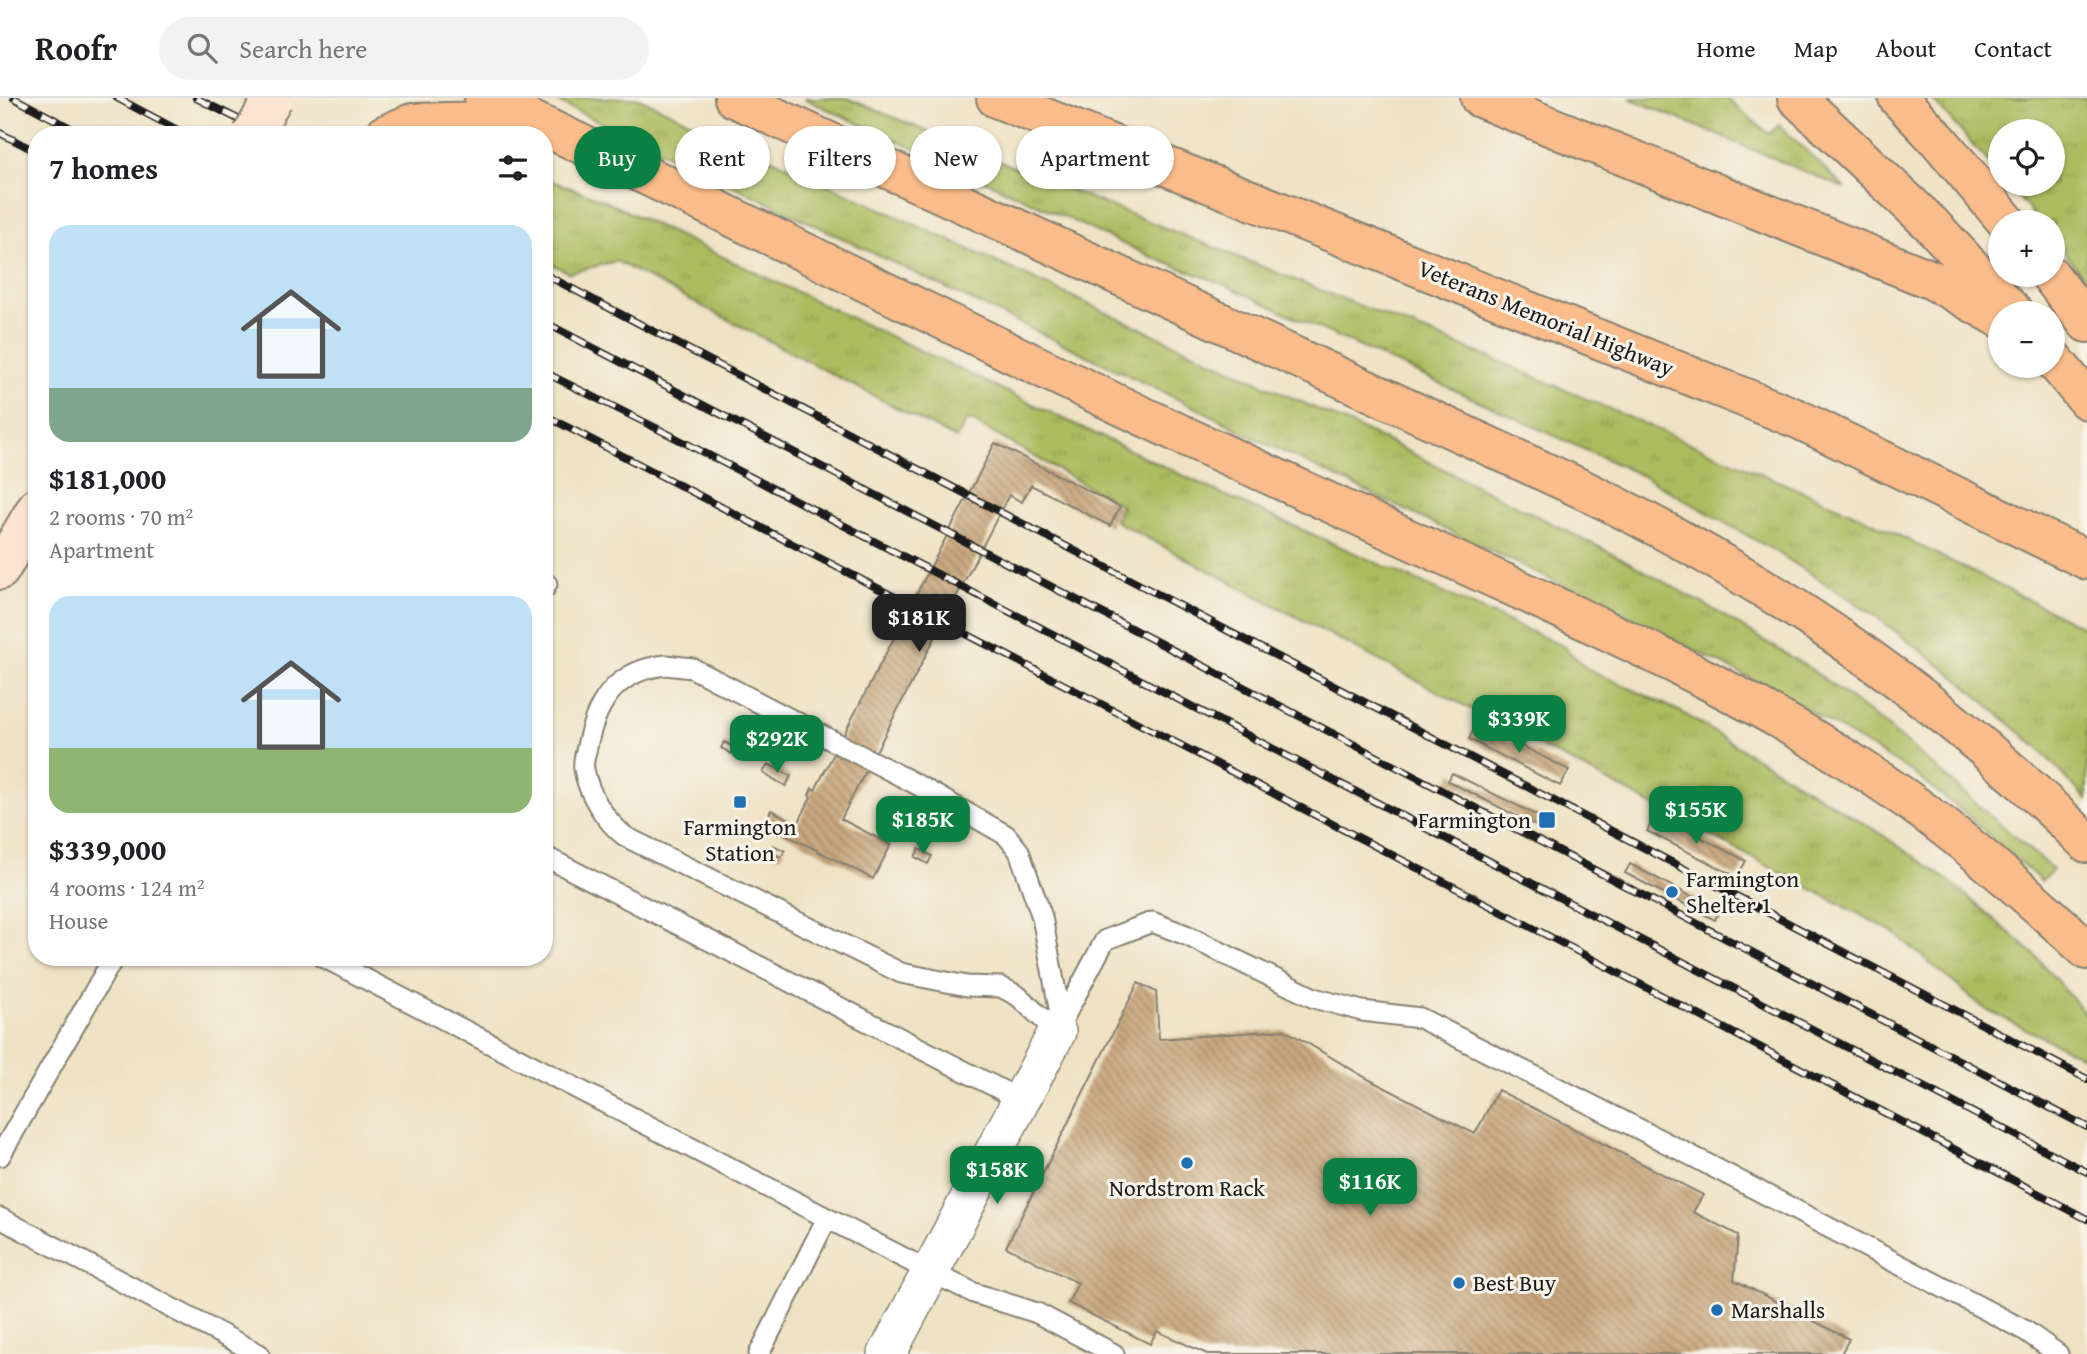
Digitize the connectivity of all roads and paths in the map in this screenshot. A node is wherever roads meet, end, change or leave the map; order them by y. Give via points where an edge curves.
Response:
1 (273, 98) edge
2 (484, 98) edge
3 (734, 98) edge
4 (996, 98) edge
5 (1480, 98) edge
6 (1797, 98) edge
7 (1898, 98) edge
8 (531, 120) junction
9 (257, 126) edge
10 (405, 126) edge
11 (543, 126) edge
12 (553, 131) edge
13 (1997, 210) edge
14 (2059, 287) edge
15 (2003, 301) edge
16 (1988, 311) edge
17 (2087, 323) edge
18 (2065, 353) edge
19 (2087, 365) edge
20 (2065, 373) edge
21 (2087, 400) edge
22 (28, 522) edge
23 (2087, 560) edge
24 (0, 570) edge
25 (2087, 843) edge
26 (553, 861) edge
27 (2086, 949) edge
28 (109, 966) edge
29 (340, 966) edge
30 (1056, 1032) junction
31 (1021, 1100) junction
32 (0, 1156) edge
33 (0, 1218) edge
34 (827, 1218) junction
35 (930, 1272) junction
36 (259, 1354) edge
37 (759, 1354) edge
38 (887, 1354) edge
39 (1114, 1354) edge
40 (2058, 1354) edge

1 - 9 main road, bridge
2 - 8 highway
3 - 25 highway via 1507,454 1695,546 1805,613 1909,687 2006,766
4 - 23 highway, Veterans Memorial Highway via 1798,419
5 - 16 highway via 1932,280
6 - 15 highway via 1931,224
7 - 13 highway
8 - 10 highway
8 - 11 highway
12 - 27 highway via 1171,429 1612,632 1717,686 1890,788 2018,888
14 - 17 highway
18 - 19 highway
20 - 21 highway
22 - 24 main road
26 - 31 lane
28 - 32 lane
29 - 34 lane
30 - 30 lane via 1018,996 1001,987 967,986 901,973 616,829 595,800 583,767 591,732 611,691 645,667 692,668 1006,835 1019,851 1042,917 1059,1008
30 - 31 street
30 - 40 lane via 1105,940 1152,922 1314,998 1362,1011 1420,1018 1990,1312
31 - 35 street
33 - 36 lane
34 - 35 lane
34 - 37 lane
35 - 38 street
35 - 39 lane via 974,1293 1037,1313

